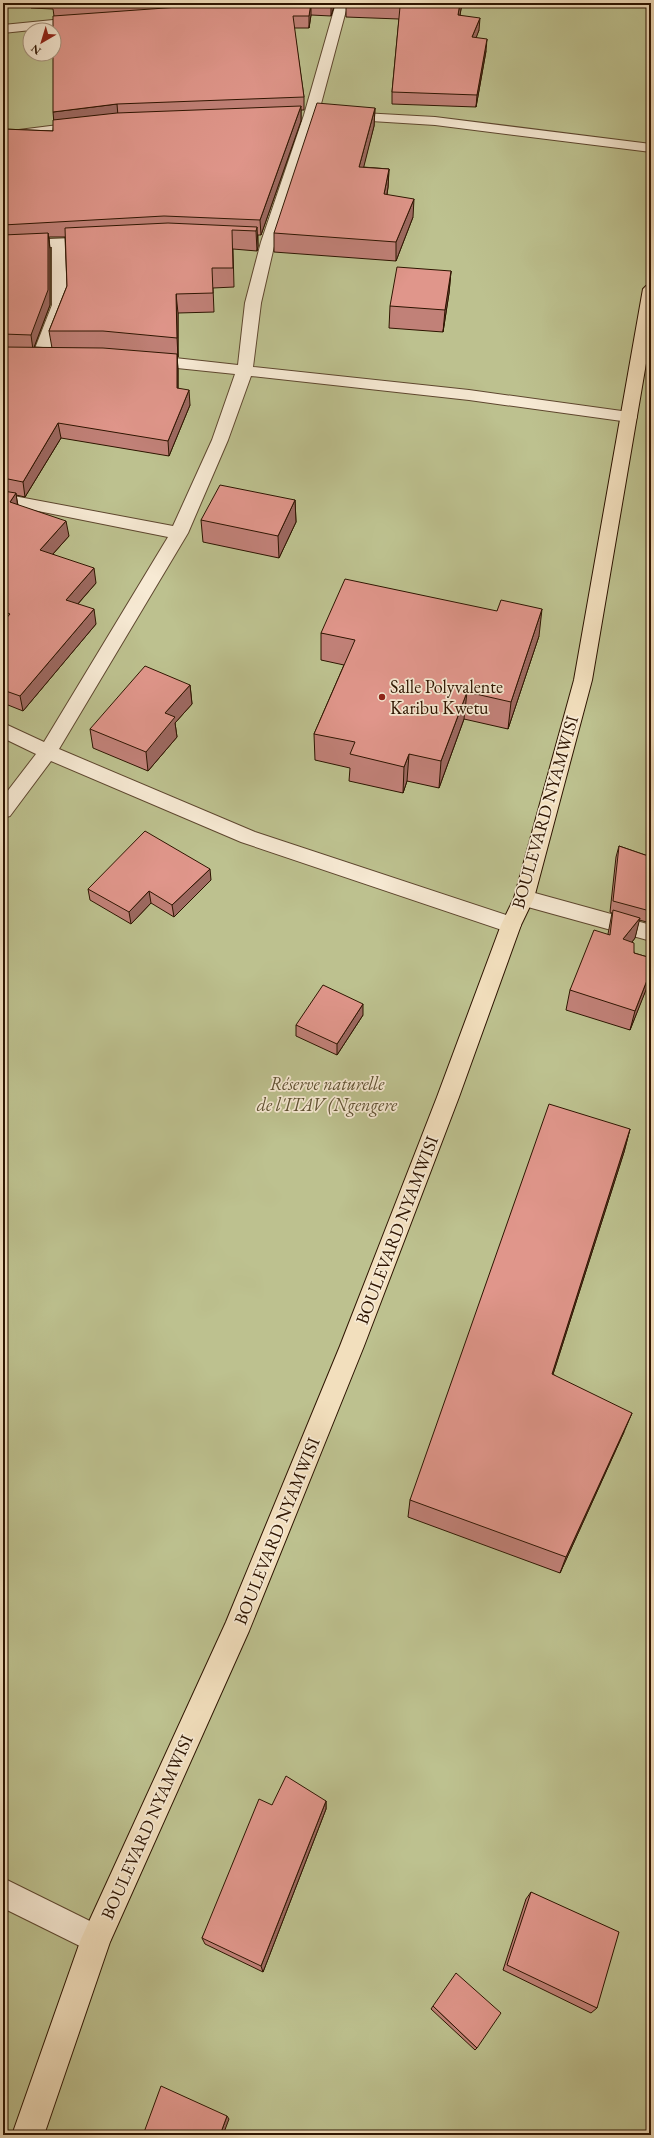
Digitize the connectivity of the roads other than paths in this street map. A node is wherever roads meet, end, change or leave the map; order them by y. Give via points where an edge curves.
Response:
1 (342, 3) edge
2 (647, 3) edge
3 (651, 3) edge
4 (97, 20) edge
5 (3, 29) edge
6 (316, 116) junction
7 (96, 125) edge
8 (3, 136) edge
9 (651, 148) edge
10 (111, 240) edge
11 (59, 243) junction
12 (3, 245) edge
13 (651, 289) edge
14 (40, 356) edge
15 (134, 359) edge
16 (245, 369) junction
17 (629, 417) junction
18 (3, 499) edge
19 (179, 533) junction
20 (3, 730) edge
21 (48, 752) junction
22 (3, 811) edge
23 (524, 898) junction
24 (511, 925) junction
25 (651, 933) edge
26 (3, 1893) edge
27 (96, 1939) junction
28 (28, 2135) edge

1 - 6 street
2 - 3 street
4 - 5 street
6 - 9 street via 435,121
6 - 16 street via 261,241
7 - 8 street
10 - 11 street
11 - 12 street
11 - 14 street via 60,305
13 - 17 main road, BOULEVARD NYAMWISI
15 - 16 street
16 - 17 street
16 - 19 street via 220,440
17 - 23 main road, BOULEVARD NYAMWISI via 583,680
18 - 19 street
19 - 21 street
20 - 21 street
21 - 22 street
21 - 24 street via 248,837
23 - 24 main road, BOULEVARD NYAMWISI
23 - 25 street
24 - 27 main road, BOULEVARD NYAMWISI via 352,1346 236,1631
26 - 27 street
27 - 28 main road, BOULEVARD NYAMWISI

